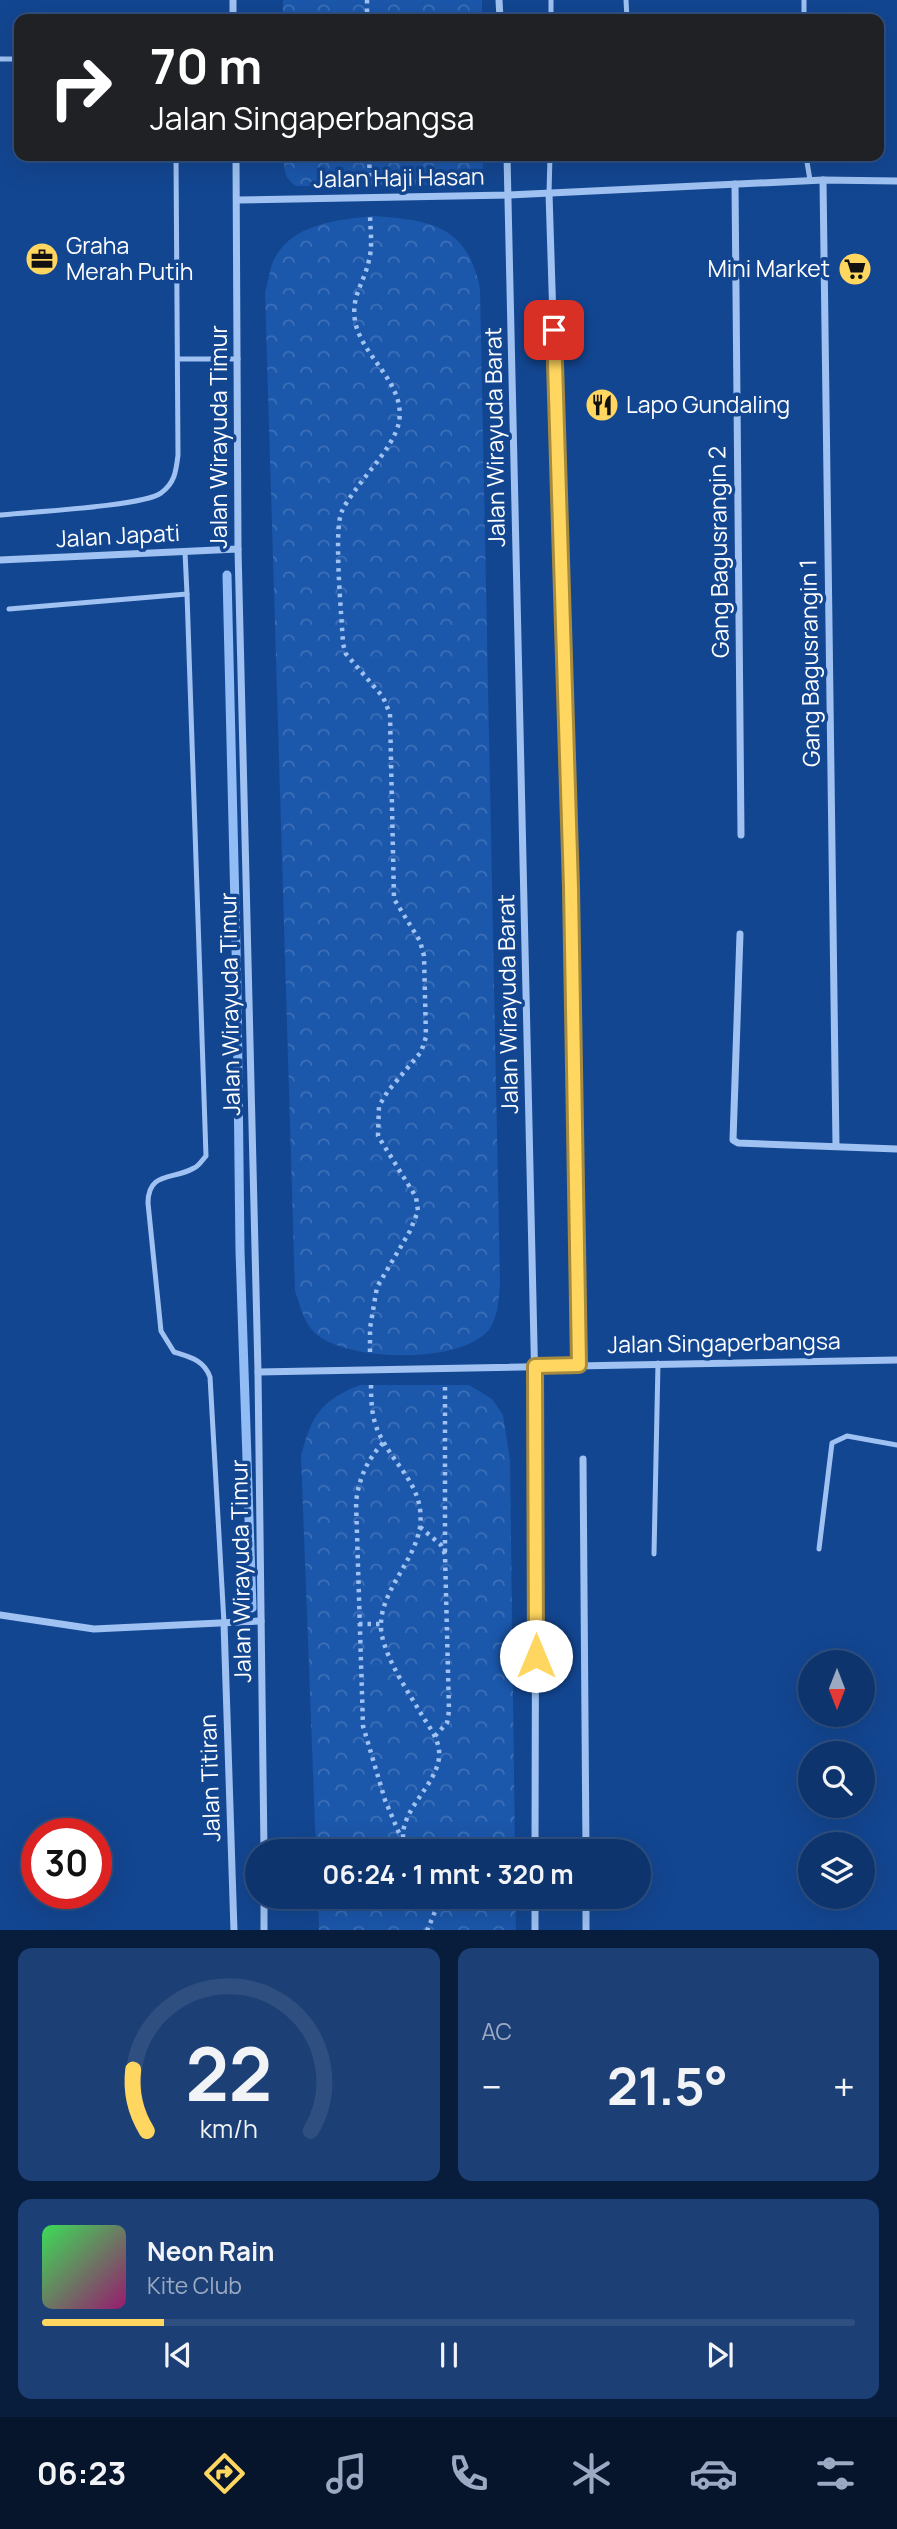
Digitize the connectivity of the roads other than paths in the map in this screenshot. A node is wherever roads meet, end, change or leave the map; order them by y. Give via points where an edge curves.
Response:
1 (176, 161) edge
2 (236, 161) edge
3 (507, 161) edge
4 (550, 161) edge
5 (807, 161) edge
6 (810, 180) junction
7 (823, 180) junction
8 (897, 181) edge
9 (735, 184) junction
10 (550, 193) junction
11 (509, 195) junction
12 (237, 200) junction
13 (177, 359) junction
14 (238, 359) junction
15 (0, 515) edge
16 (238, 549) junction
17 (185, 552) junction
18 (0, 560) edge
19 (187, 594) junction
20 (9, 609) dead end
21 (741, 835) dead end
22 (740, 934) dead end
23 (836, 1146) junction
24 (897, 1149) edge
25 (897, 1360) edge
26 (658, 1363) junction
27 (579, 1365) junction
28 (535, 1366) junction
29 (258, 1372) junction
30 (897, 1445) edge
31 (583, 1459) dead end
32 (820, 1549) dead end
33 (654, 1554) dead end
34 (0, 1615) edge
35 (261, 1622) junction
36 (224, 1623) junction
37 (264, 1839) edge
38 (535, 1839) edge
39 (586, 1839) edge
40 (264, 1909) edge
41 (535, 1909) edge
42 (586, 1909) edge
43 (234, 1930) edge
44 (264, 1930) edge
45 (535, 1930) edge
46 (586, 1930) edge

1 - 13 lane
2 - 12 street, Jalan Wirayuda Timur
3 - 11 street, Jalan Wirayuda Barat
4 - 10 lane
5 - 6 lane
6 - 7 street, Jalan Haji Hasan
6 - 9 street, Jalan Haji Hasan
7 - 8 street, Jalan Haji Hasan
7 - 23 street, Gang Bagusrangin 1
9 - 10 street, Jalan Haji Hasan
9 - 21 street, Gang Bagusrangin 2
10 - 11 street, Jalan Haji Hasan
10 - 27 street via 571,888
11 - 12 street, Jalan Haji Hasan
11 - 28 street, Jalan Wirayuda Barat
12 - 14 street, Jalan Wirayuda Timur
13 - 14 lane
13 - 15 lane via 178,455 175,478 160,495 137,502
14 - 16 street, Jalan Wirayuda Timur
16 - 17 street, Jalan Japati
16 - 29 street, Jalan Wirayuda Timur
17 - 18 street, Jalan Japati
17 - 19 lane
19 - 20 lane
19 - 36 lane via 206,1156 196,1168 157,1180 148,1192 148,1203 161,1331 174,1352 206,1367 210,1377
22 - 23 street via 733,1140
23 - 24 street
25 - 26 street, Jalan Singaperbangsa
26 - 27 street, Jalan Singaperbangsa
26 - 33 lane
27 - 28 street, Jalan Singaperbangsa
28 - 29 street, Jalan Singaperbangsa
28 - 38 street, Jalan Wirayuda Barat
29 - 35 street, Jalan Wirayuda Timur
30 - 32 lane via 847,1436 832,1443
31 - 39 street
34 - 36 street via 94,1629
35 - 36 street
35 - 37 street, Jalan Wirayuda Timur
36 - 43 street, Jalan Titiran
40 - 44 street
41 - 45 street
42 - 46 street

